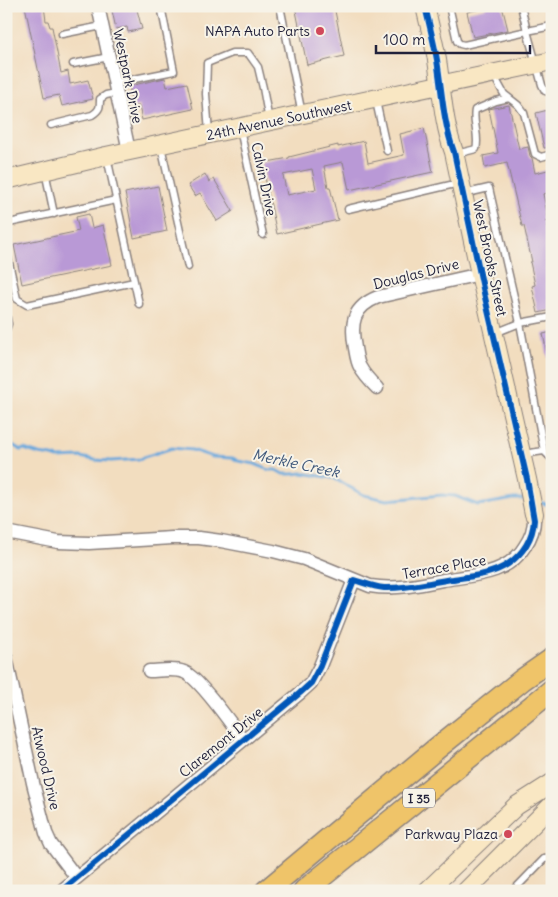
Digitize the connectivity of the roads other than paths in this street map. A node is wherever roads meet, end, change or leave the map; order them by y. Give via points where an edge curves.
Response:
1 (98, 6) edge
2 (161, 6) edge
3 (280, 6) edge
4 (425, 6) edge
5 (449, 6) edge
6 (521, 6) edge
7 (102, 26) junction
8 (552, 26) edge
9 (527, 31) junction
10 (62, 34) dead end
11 (109, 57) junction
12 (544, 63) edge
13 (73, 64) dead end
14 (493, 74) junction
15 (440, 86) junction
16 (115, 88) junction
17 (552, 92) edge
18 (509, 98) junction
19 (375, 100) junction
20 (302, 115) junction
21 (269, 122) junction
22 (51, 125) dead end
23 (240, 128) junction
24 (210, 134) junction
25 (161, 145) junction
26 (129, 151) junction
27 (387, 151) dead end
28 (455, 154) junction
29 (552, 154) edge
30 (106, 156) junction
31 (45, 171) junction
32 (6, 180) edge
33 (462, 188) junction
34 (116, 200) junction
35 (348, 209) dead end
36 (54, 214) junction
37 (6, 226) edge
38 (263, 235) dead end
39 (6, 249) edge
40 (188, 267) dead end
41 (480, 274) junction
42 (134, 282) junction
43 (139, 304) dead end
44 (6, 314) edge
45 (552, 316) edge
46 (520, 323) junction
47 (6, 330) edge
48 (494, 333) junction
49 (377, 388) dead end
50 (544, 451) junction
51 (521, 454) junction
52 (552, 459) edge
53 (534, 514) joint
54 (6, 532) edge
55 (354, 580) junction
56 (6, 657) edge
57 (552, 659) edge
58 (149, 671) dead end
59 (552, 690) edge
60 (552, 701) edge
61 (525, 710) junction
62 (243, 740) junction
63 (552, 783) edge
64 (552, 805) edge
65 (552, 858) edge
66 (76, 877) junction
67 (308, 888) edge
68 (61, 891) edge
69 (266, 891) edge
70 (427, 891) edge
71 (466, 891) edge
72 (513, 891) edge

1 - 7 street, Westpark Drive
2 - 16 lane via 174,71
3 - 20 lane
4 - 15 main road, West Brooks Street
5 - 9 lane via 457,41 464,46
6 - 9 lane
7 - 10 lane
7 - 11 street, Westpark Drive
8 - 9 lane
9 - 12 lane
11 - 13 lane
11 - 16 street, Westpark Drive
12 - 14 main road, 24th Avenue Southwest
12 - 17 lane via 542,85 545,91
14 - 15 main road, 24th Avenue Southwest
14 - 18 lane
15 - 19 main road, 24th Avenue Southwest
15 - 28 main road, West Brooks Street
16 - 22 lane via 100,98 98,111
16 - 26 street, Westpark Drive
18 - 28 lane via 475,110 476,149
18 - 29 lane via 524,113 535,154 541,157
19 - 20 main road, 24th Avenue Southwest
19 - 27 lane
20 - 21 main road, 24th Avenue Southwest
21 - 23 main road, 24th Avenue Southwest
21 - 24 lane via 258,68 248,53 232,53 207,63
23 - 24 main road, 24th Avenue Southwest
23 - 38 lane, Calvin Drive
24 - 25 main road, 24th Avenue Southwest
25 - 26 main road, 24th Avenue Southwest
25 - 40 lane
26 - 30 main road, 24th Avenue Southwest
28 - 33 main road, West Brooks Street
30 - 31 main road, 24th Avenue Southwest
30 - 34 lane
31 - 32 main road, 24th Avenue Southwest
31 - 36 lane
33 - 35 lane
33 - 41 main road, West Brooks Street
33 - 46 lane via 489,188
34 - 36 lane
34 - 42 lane
36 - 37 lane
39 - 42 lane via 17,299 27,304
41 - 48 main road, West Brooks Street
41 - 49 street, Douglas Drive via 378,298 361,308 353,323 353,340 359,366
42 - 43 lane
44 - 47 lane
45 - 46 lane
46 - 48 lane
46 - 50 lane
48 - 51 main road, West Brooks Street
50 - 51 lane
50 - 52 lane
51 - 53 main road, West Brooks Street
53 - 55 street, Terrace Place via 531,538 522,552 509,564 493,571 406,587 382,588
54 - 55 street, Terrace Place via 58,542 172,538 221,541 304,559
55 - 62 street, Claremont Drive via 326,652 310,683
56 - 66 street, Atwood Drive via 46,833
57 - 69 highway, I 35 via 436,749
58 - 62 street via 177,671 190,675
59 - 61 highway, I 35
60 - 61 highway
61 - 67 highway, I 35
62 - 66 street, Claremont Drive
63 - 70 main road via 516,806
64 - 71 main road
65 - 72 lane via 544,859
66 - 68 street, Claremont Drive

